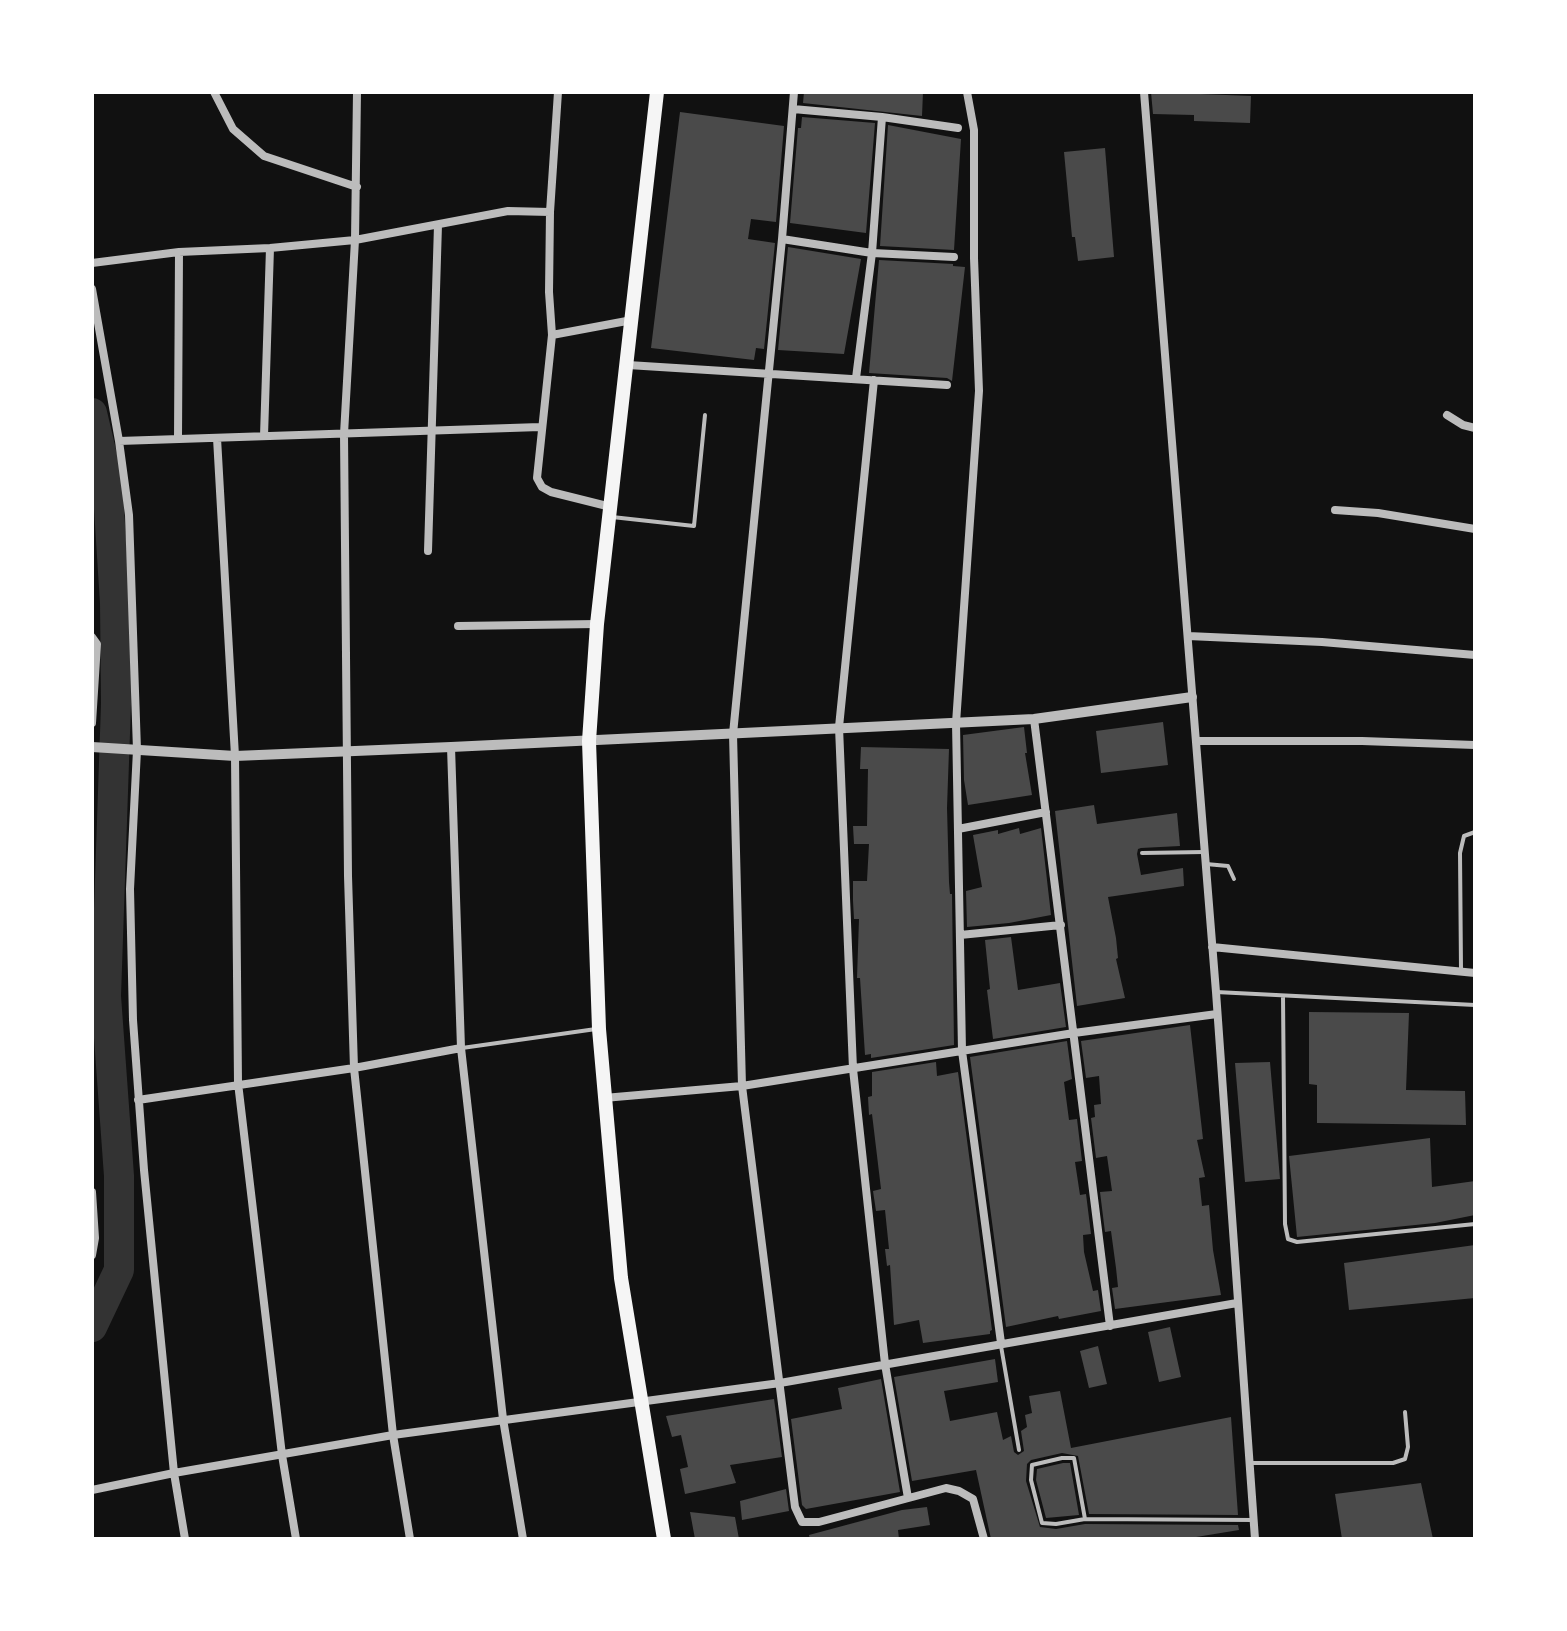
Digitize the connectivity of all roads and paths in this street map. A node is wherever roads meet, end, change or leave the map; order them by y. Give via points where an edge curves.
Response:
1 (214, 92) edge
2 (357, 92) edge
3 (558, 92) edge
4 (657, 92) edge
5 (794, 92) edge
6 (967, 92) edge
7 (1144, 92) edge
8 (793, 109) junction
9 (882, 117) junction
10 (958, 128) dead end
11 (357, 187) junction
12 (550, 212) junction
13 (438, 225) junction
14 (782, 239) junction
15 (355, 240) junction
16 (270, 248) junction
17 (179, 252) junction
18 (872, 253) junction
19 (954, 257) dead end
20 (92, 263) edge
21 (92, 289) edge
22 (632, 320) junction
23 (552, 335) junction
24 (628, 365) junction
25 (767, 373) junction
26 (856, 378) junction
27 (874, 380) junction
28 (947, 385) dead end
29 (705, 415) dead end
30 (1447, 415) dead end
31 (540, 427) junction
32 (1475, 428) edge
33 (432, 431) junction
34 (344, 434) junction
35 (264, 436) junction
36 (217, 438) junction
37 (178, 439) junction
38 (119, 441) junction
39 (1335, 510) dead end
40 (611, 512) junction
41 (1475, 529) edge
42 (428, 551) dead end
43 (597, 624) junction
44 (458, 626) dead end
45 (1188, 636) junction
46 (93, 637) edge
47 (1475, 655) edge
48 (1192, 697) junction
49 (1034, 719) junction
50 (92, 723) edge
51 (956, 723) junction
52 (839, 727) junction
53 (733, 734) junction
54 (589, 741) junction
55 (1196, 741) junction
56 (1475, 745) edge
57 (95, 747) edge
58 (451, 747) junction
59 (134, 750) junction
60 (346, 751) junction
61 (235, 756) junction
62 (1046, 812) junction
63 (958, 829) junction
64 (1475, 832) edge
65 (1205, 852) junction
66 (1142, 853) dead end
67 (1206, 864) junction
68 (1234, 879) dead end
69 (1061, 925) junction
70 (960, 935) junction
71 (1212, 947) junction
72 (1461, 971) junction
73 (1475, 973) edge
74 (1216, 992) junction
75 (1283, 996) junction
76 (1475, 1005) edge
77 (1217, 1014) junction
78 (599, 1029) junction
79 (1074, 1033) junction
80 (461, 1048) junction
81 (962, 1051) junction
82 (354, 1068) junction
83 (853, 1069) junction
84 (238, 1083) junction
85 (742, 1086) junction
86 (604, 1098) junction
87 (138, 1100) junction
88 (92, 1192) edge
89 (1475, 1224) edge
90 (92, 1255) edge
91 (1237, 1303) junction
92 (1110, 1326) junction
93 (1001, 1343) junction
94 (885, 1364) junction
95 (780, 1383) junction
96 (640, 1400) junction
97 (1405, 1412) dead end
98 (503, 1419) junction
99 (393, 1435) junction
100 (1019, 1450) dead end
101 (282, 1455) junction
102 (1251, 1463) junction
103 (174, 1473) junction
104 (92, 1490) edge
105 (908, 1498) junction
106 (1085, 1519) junction
107 (1254, 1520) junction
108 (185, 1539) edge
109 (296, 1539) edge
110 (410, 1539) edge
111 (523, 1539) edge
112 (664, 1539) edge
113 (984, 1539) edge
114 (1255, 1539) edge

1 - 11 street via 233,129 264,156
2 - 11 street
3 - 12 street
4 - 22 main road
5 - 8 street
6 - 51 street via 974,130 979,391
7 - 45 street
8 - 9 street
8 - 14 street
9 - 10 street
9 - 18 street
11 - 15 street
12 - 13 street via 508,211
12 - 23 street
13 - 15 street
13 - 33 street
14 - 18 street
14 - 25 street
15 - 16 street
15 - 34 street
16 - 17 street
16 - 35 street
17 - 20 street
17 - 37 street
18 - 19 street
18 - 26 street
21 - 38 street
22 - 23 street
22 - 24 main road
23 - 31 street
24 - 25 street
24 - 40 main road
25 - 26 street
25 - 53 street
26 - 27 street
27 - 28 street
27 - 52 street
29 - 40 lane via 694,526
30 - 32 street
31 - 33 street
31 - 40 street via 538,483
33 - 34 street
33 - 42 street
34 - 35 street
34 - 60 street
35 - 36 street
36 - 37 street
36 - 61 street
37 - 38 street
38 - 59 street via 129,515
39 - 41 street
40 - 43 main road
43 - 44 street
43 - 54 main road
45 - 47 street
45 - 48 street
46 - 50 street via 97,644
48 - 49 street
48 - 55 street
49 - 51 street
49 - 62 street
51 - 52 street
51 - 63 street
52 - 53 street
52 - 83 street
53 - 54 street
53 - 85 street
54 - 58 street
54 - 78 main road
55 - 56 street
55 - 65 street
57 - 59 street
58 - 60 street
58 - 80 street
59 - 61 street
59 - 87 street via 130,889
60 - 61 street
60 - 82 street
61 - 84 street
62 - 63 street
62 - 69 street
63 - 70 street
64 - 72 lane via 1464,836 1460,853
65 - 66 lane
65 - 67 street
67 - 68 lane via 1228,866
67 - 71 street
69 - 70 street
69 - 79 street
70 - 81 street
71 - 72 street
71 - 74 street
72 - 73 street
74 - 75 lane
74 - 77 street
75 - 76 lane
75 - 89 lane via 1288,1239
77 - 79 street
77 - 91 street
78 - 80 lane
78 - 86 main road
79 - 81 street
79 - 92 street
80 - 82 street
80 - 98 street
81 - 83 street
81 - 93 street
82 - 84 street
82 - 99 street
83 - 85 street
83 - 94 street
84 - 87 street
84 - 101 street
85 - 86 street
85 - 95 street
86 - 96 main road via 621,1278
87 - 103 street
88 - 90 street
91 - 92 street
91 - 102 street
92 - 93 street
93 - 94 street
93 - 100 lane
94 - 95 street
94 - 105 street
95 - 96 street
95 - 105 street via 795,1507 802,1522
96 - 98 street
96 - 112 main road
97 - 102 lane via 1408,1447 1405,1459 1393,1463
98 - 99 street
98 - 111 street
99 - 101 street
99 - 110 street
101 - 103 street
101 - 109 street
102 - 107 street
103 - 104 street
103 - 108 street
105 - 113 street via 946,1488 959,1491 973,1499
106 - 106 lane via 1042,1523 1032,1465 1074,1458
106 - 107 lane
107 - 114 street

